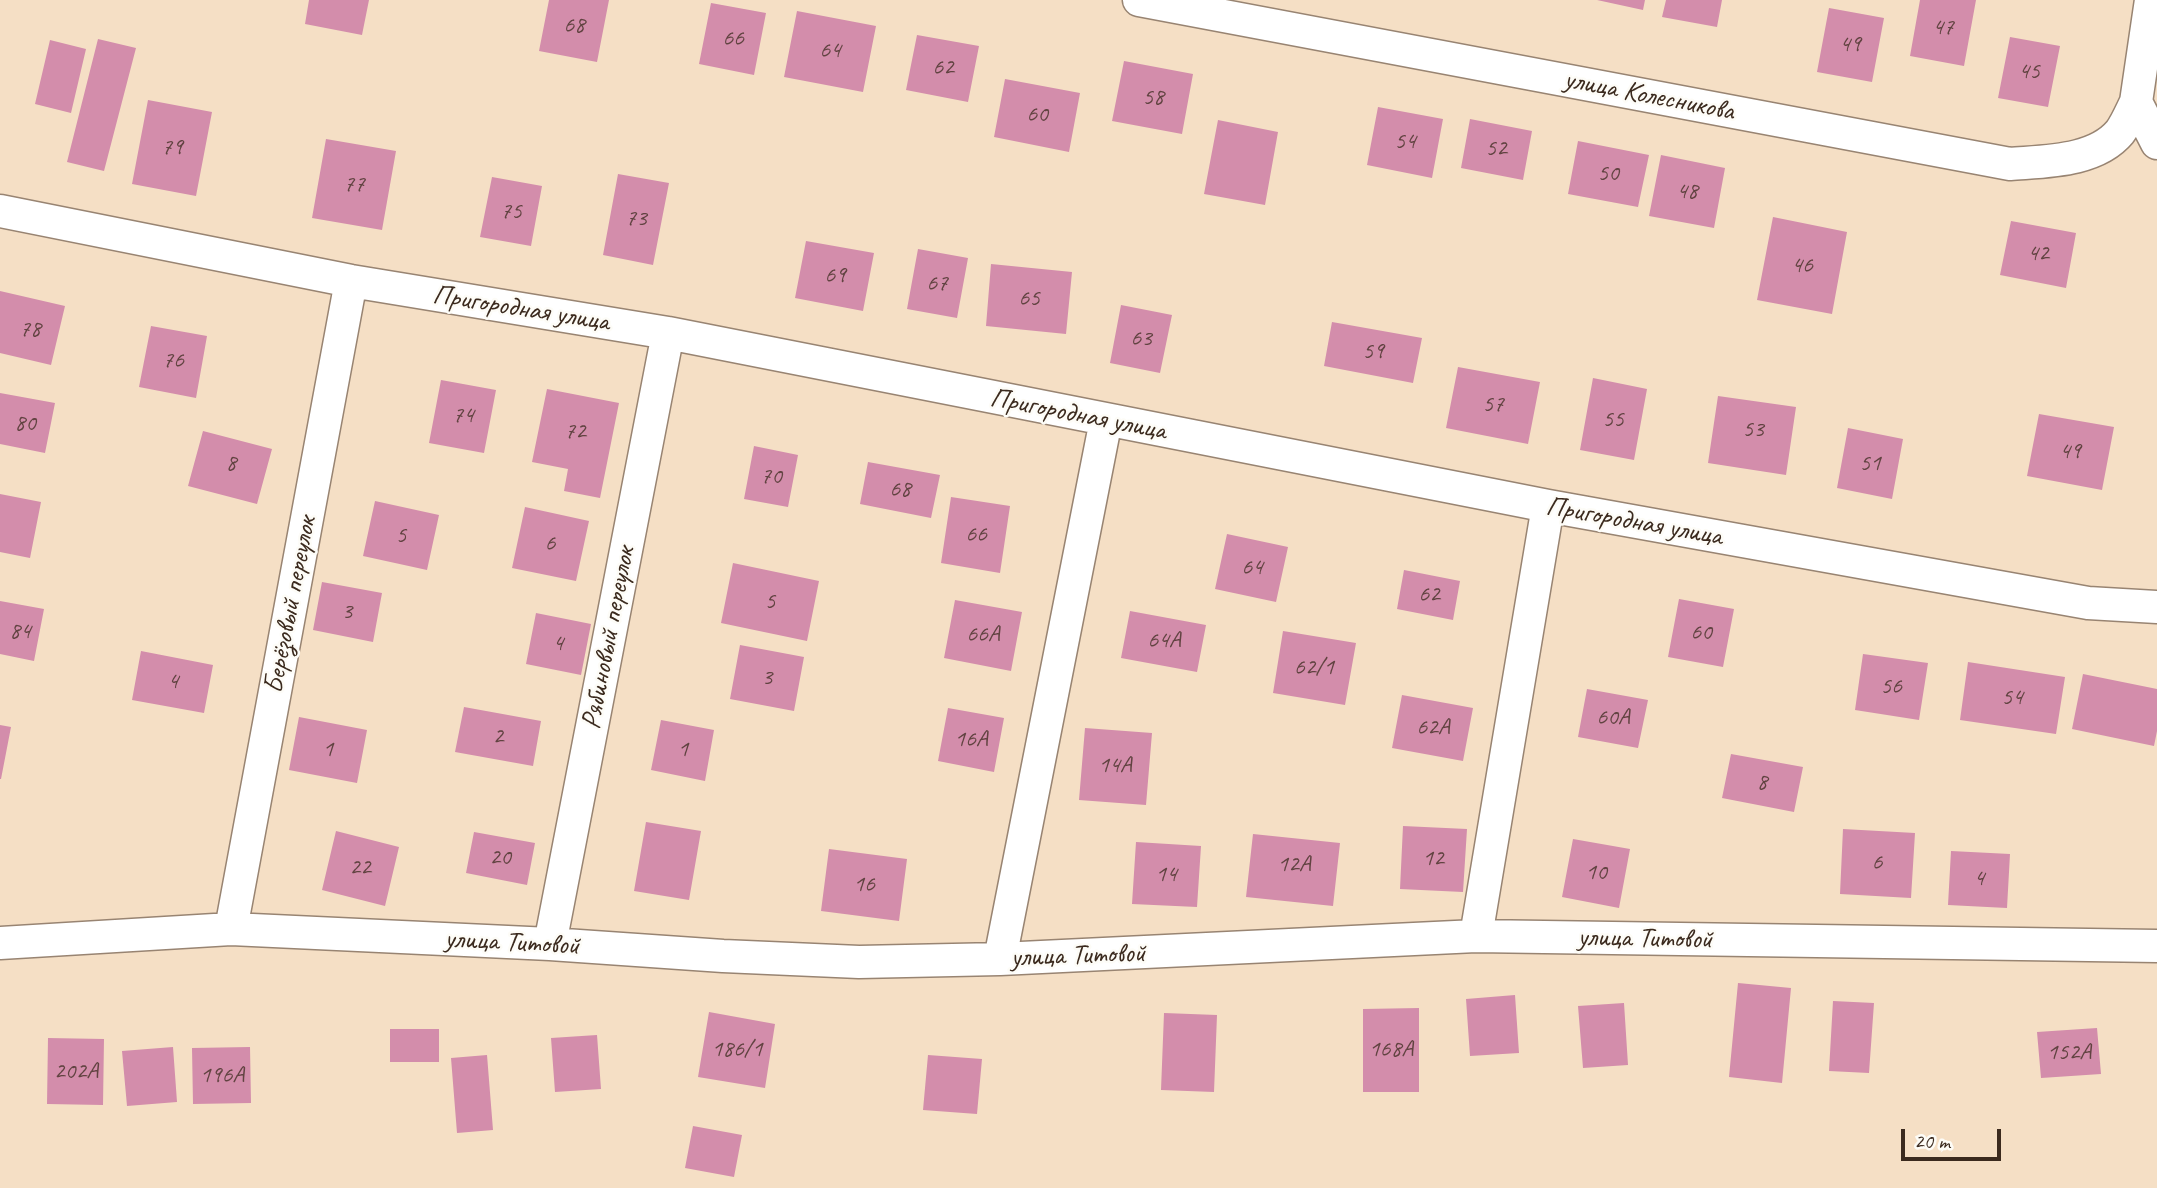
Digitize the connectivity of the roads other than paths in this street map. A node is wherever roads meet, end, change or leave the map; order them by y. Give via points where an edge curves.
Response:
1 (1139, 0) edge
2 (2151, 0) edge
3 (2136, 103) junction
4 (2157, 143) edge
5 (0, 211) edge
6 (351, 281) junction
7 (668, 333) junction
8 (1106, 420) junction
9 (1548, 506) junction
10 (2157, 607) edge
11 (231, 929) junction
12 (1476, 936) junction
13 (0, 943) edge
14 (550, 944) junction
15 (2157, 946) edge
16 (1000, 959) junction

1 - 3 street, улица Колесникова via 2010,164 2067,160 2101,146 2120,132
2 - 3 street
3 - 4 street
5 - 6 street, Пригородная улица
6 - 7 street, Пригородная улица
6 - 11 street, Берёзовый переулок
7 - 8 street, Пригородная улица
7 - 14 street, Рябиновый переулок
8 - 9 street, Пригородная улица
8 - 16 street
9 - 10 street, Пригородная улица via 2088,603
9 - 12 street
11 - 13 street, улица Титовой
11 - 14 street, улица Титовой
12 - 15 street, улица Титовой
12 - 16 street, улица Титовой
14 - 16 street, улица Титовой via 859,962

